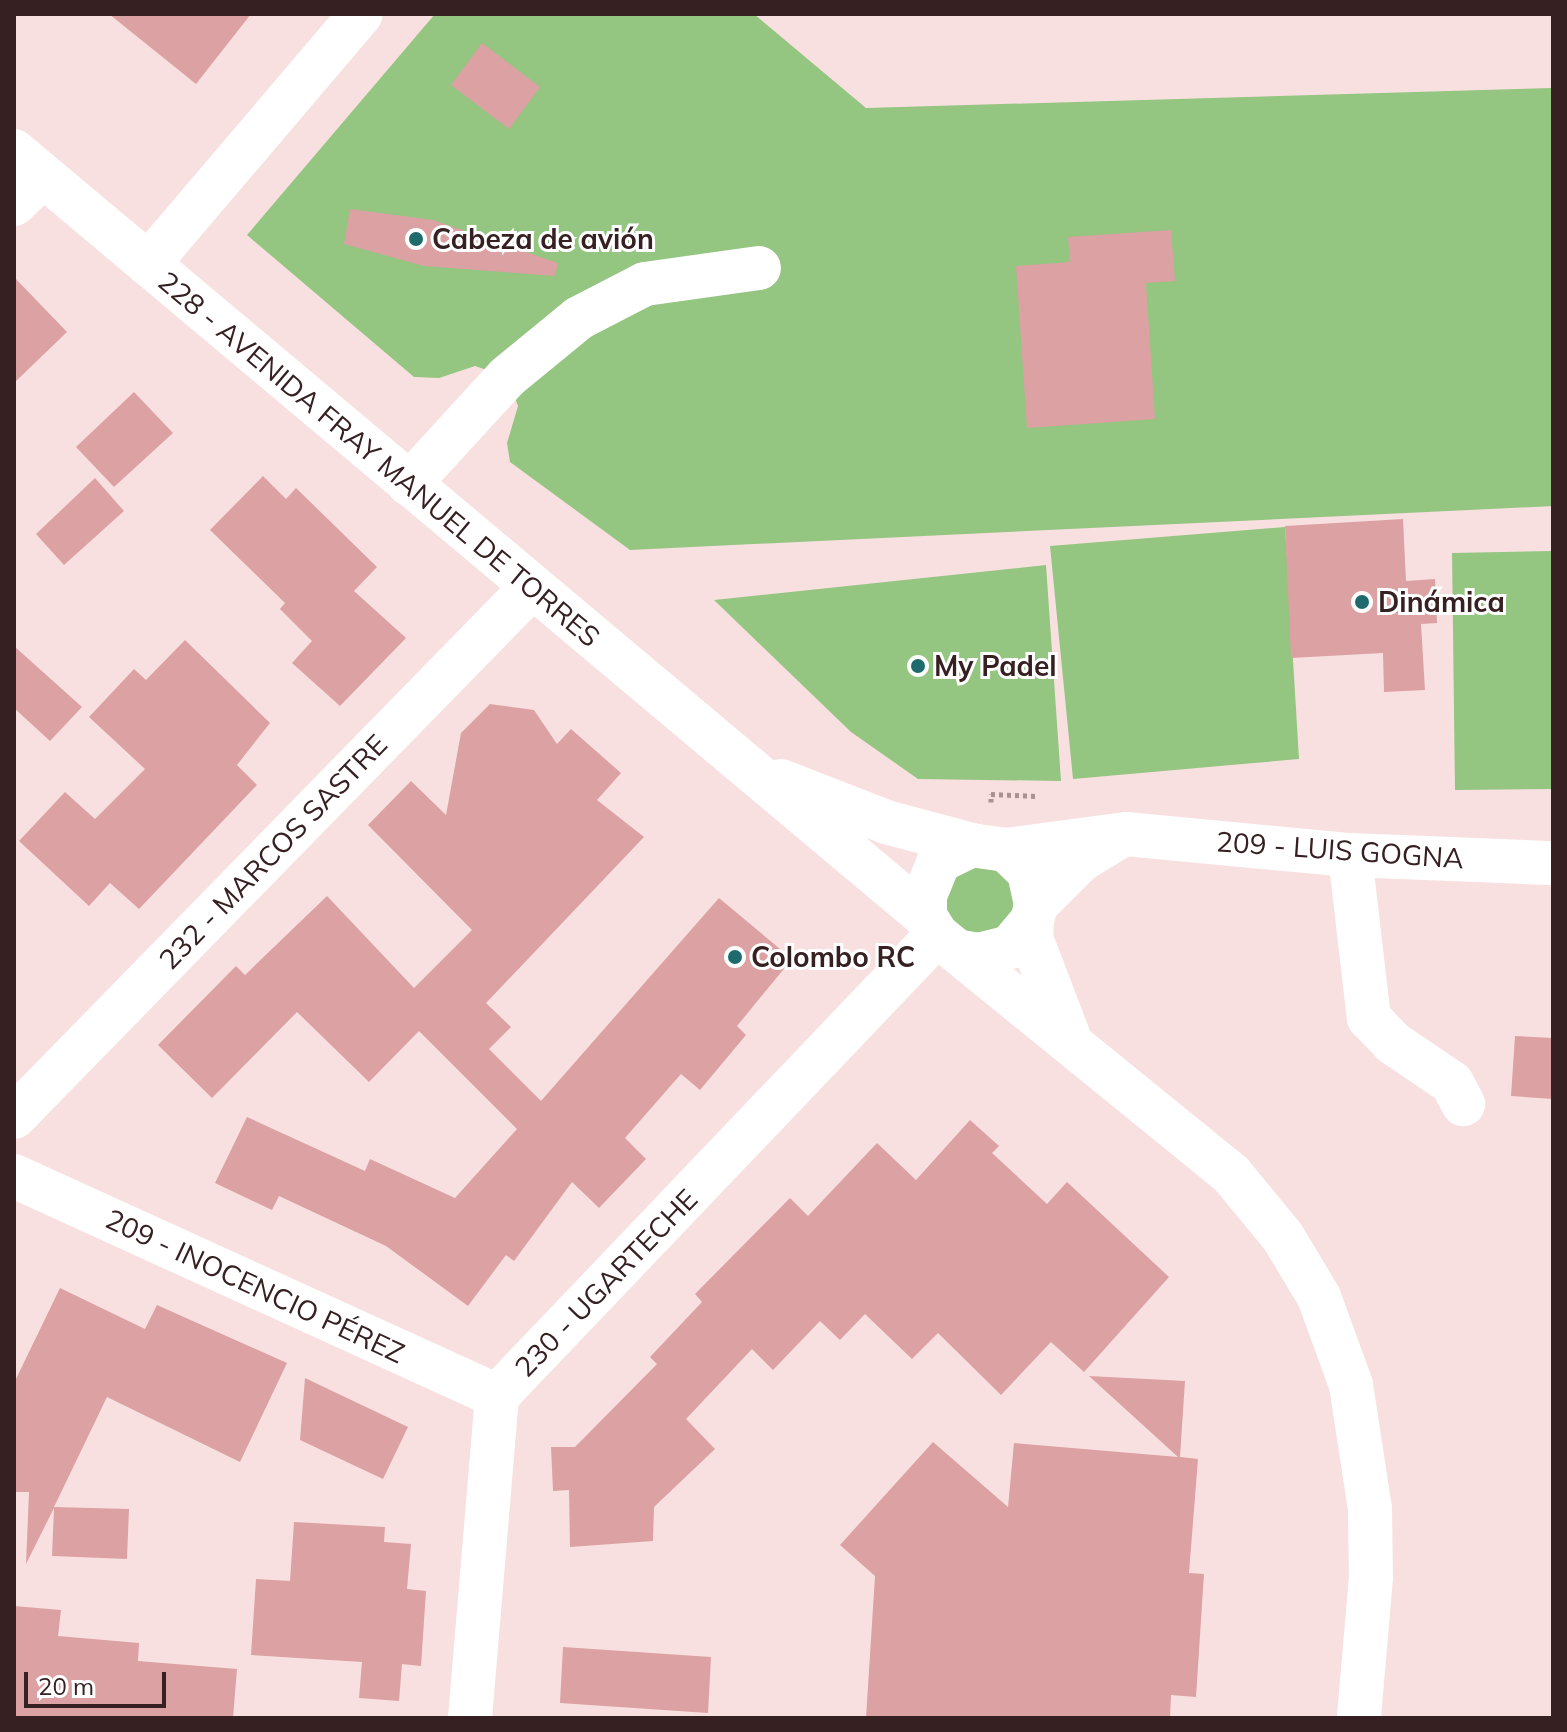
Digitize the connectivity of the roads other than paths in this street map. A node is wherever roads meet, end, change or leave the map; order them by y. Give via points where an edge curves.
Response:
1 (361, 14) edge
2 (24, 177) edge
3 (148, 264) junction
4 (759, 268) dead end
5 (409, 484) junction
6 (531, 588) junction
7 (745, 767) junction
8 (1126, 834) junction
9 (989, 847) junction
10 (1350, 855) junction
11 (1553, 863) edge
12 (1034, 913) junction
13 (941, 934) junction
14 (1069, 1037) junction
15 (1463, 1104) dead end
16 (14, 1117) edge
17 (14, 1176) edge
18 (497, 1396) junction
19 (470, 1718) edge
20 (1359, 1718) edge

1 - 3 street
2 - 3 street, 228 - AVENIDA FRAY MANUEL DE TORRES
3 - 5 street, 228 - AVENIDA FRAY MANUEL DE TORRES
4 - 5 street via 645,284 579,318 507,377
5 - 6 street, 228 - AVENIDA FRAY MANUEL DE TORRES
6 - 7 street, 228 - AVENIDA FRAY MANUEL DE TORRES
6 - 16 street, 232 - MARCOS SASTRE
7 - 9 street, 228 - AVENIDA FRAY MANUEL DE TORRES via 886,822
7 - 13 street, 228 - AVENIDA FRAY MANUEL DE TORRES
8 - 9 street, 209 - LUIS GOGNA
8 - 10 street, 209 - LUIS GOGNA
8 - 12 street via 1081,860
9 - 12 street via 1029,872
9 - 13 street via 939,861 929,878
10 - 11 street, 209 - LUIS GOGNA
10 - 15 street via 1369,1018 1393,1043 1452,1083
12 - 13 street via 1010,947 978,955
12 - 14 street, 228 - AVENIDA FRAY MANUEL DE TORRES via 1031,938
13 - 14 street, 228 - AVENIDA FRAY MANUEL DE TORRES
13 - 18 street, 230 - UGARTECHE
14 - 20 street, 228 - AVENIDA FRAY MANUEL DE TORRES via 1232,1175 1283,1237 1319,1297 1351,1385 1370,1509 1371,1577
17 - 18 street, 209 - INOCENCIO PÉREZ
18 - 19 street, 230 - UGARTECHE

